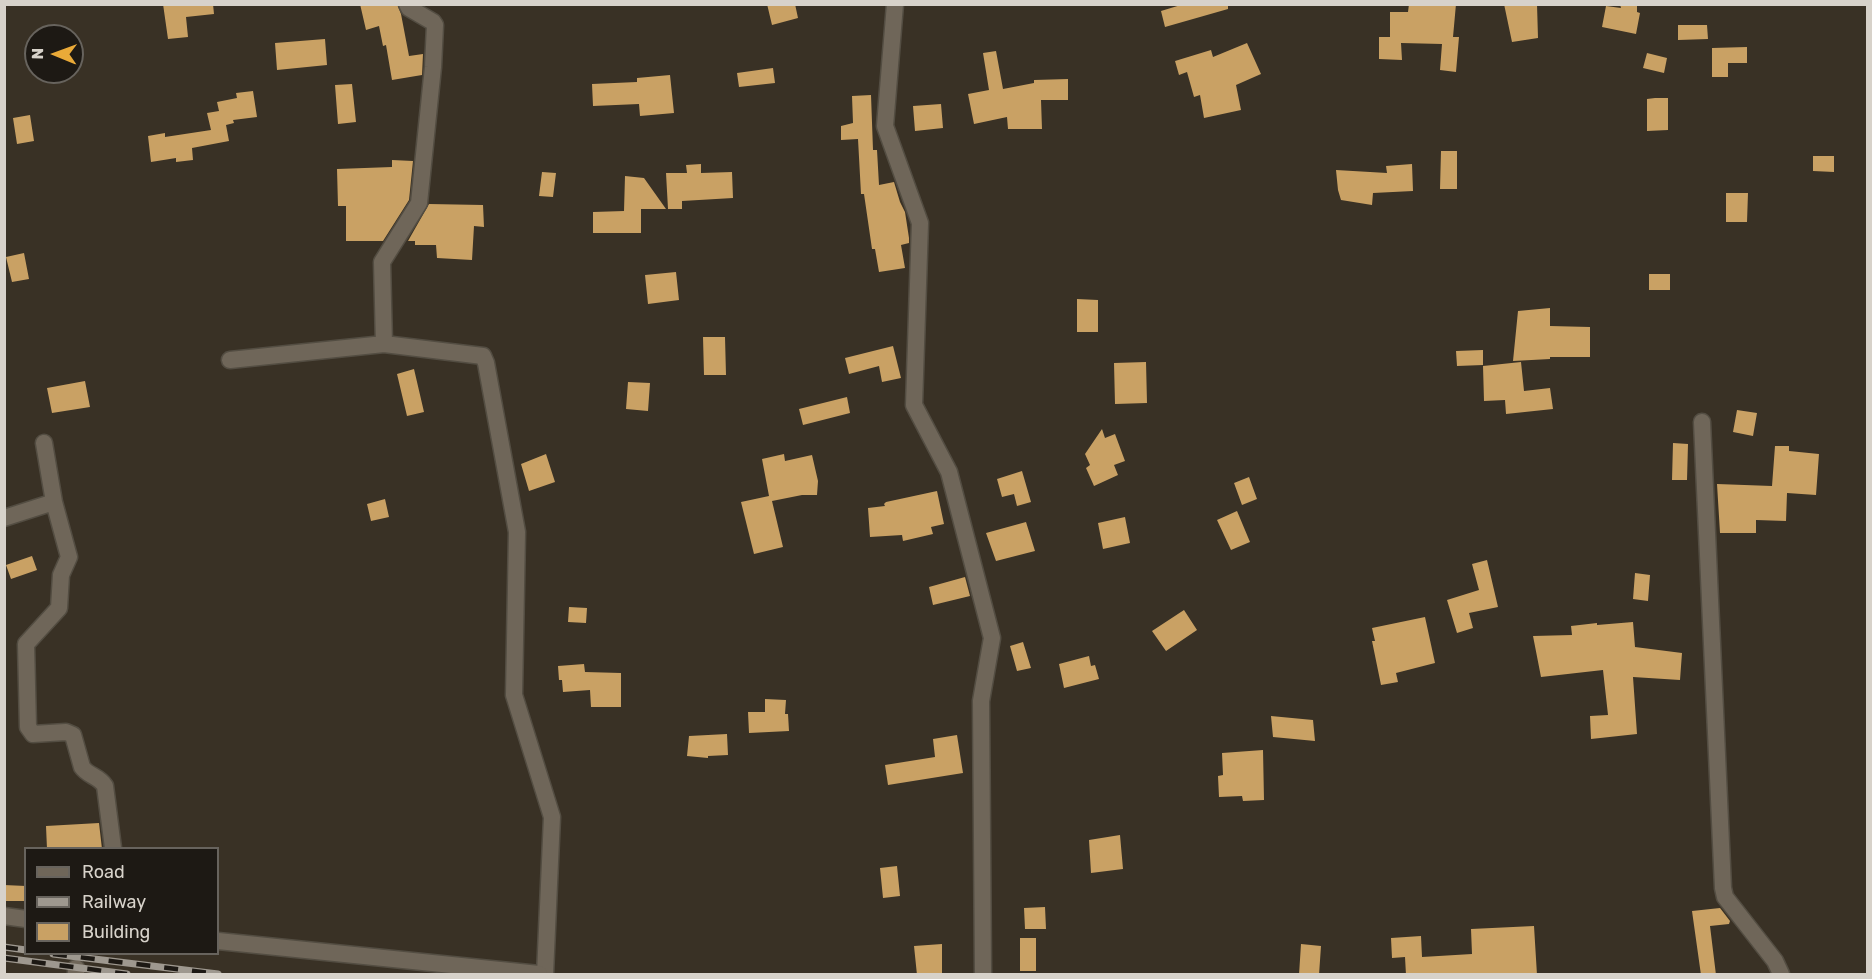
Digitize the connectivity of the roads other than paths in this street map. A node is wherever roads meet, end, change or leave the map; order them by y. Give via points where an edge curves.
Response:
1 (407, 4) edge
2 (896, 4) edge
3 (384, 344) junction
4 (230, 360) dead end
5 (1702, 422) dead end
6 (44, 443) dead end
7 (54, 502) junction
8 (4, 518) edge
9 (113, 847) edge
10 (4, 916) edge
11 (24, 919) edge
12 (219, 941) edge
13 (539, 975) edge
14 (545, 975) edge
15 (983, 975) edge
16 (1781, 975) edge

1 - 3 street via 435,25 434,67 419,202 382,262
2 - 15 street via 885,126 920,223 914,405 949,472 992,638 981,701
3 - 4 street
3 - 14 street via 477,353 486,363 518,532 514,695 552,817
5 - 16 street via 1725,897 1775,961
6 - 7 street
7 - 8 street
7 - 9 street via 69,557 62,575 59,608 26,644 28,728 33,734 73,735 85,772 102,780 105,786
10 - 11 street
12 - 13 street

